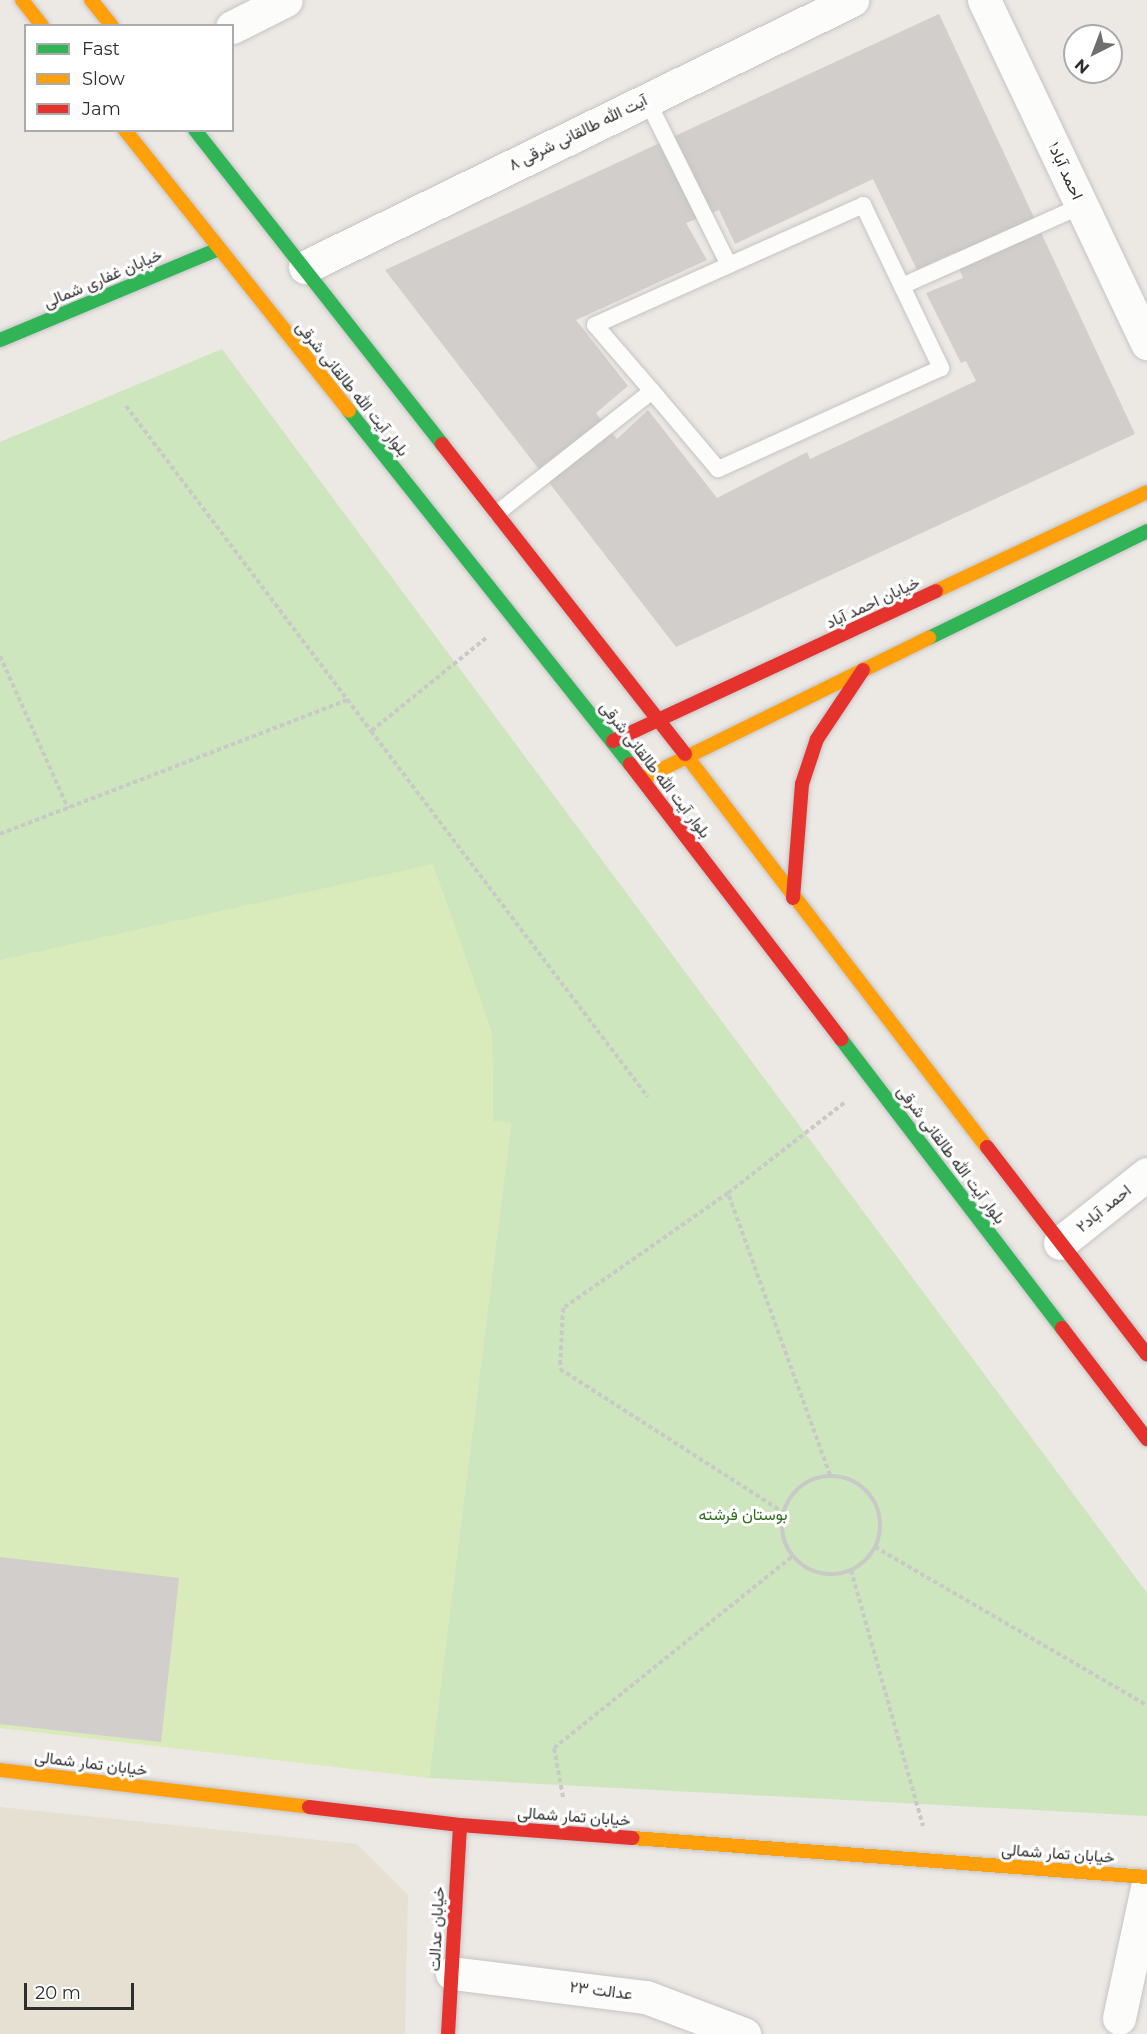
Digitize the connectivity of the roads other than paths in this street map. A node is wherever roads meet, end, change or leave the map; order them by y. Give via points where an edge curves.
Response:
1 (22, 0) edge
2 (91, 0) edge
3 (852, 0) edge
4 (984, 0) edge
5 (278, 2) edge
6 (40, 24) edge
7 (109, 24) edge
8 (234, 26) edge
9 (647, 100) junction
10 (127, 132) edge
11 (197, 132) edge
12 (1082, 206) junction
13 (219, 249) junction
14 (729, 265) junction
15 (304, 267) junction
16 (902, 286) junction
17 (0, 340) edge
18 (1147, 343) edge
19 (652, 391) junction
20 (1147, 492) edge
21 (497, 513) junction
22 (1147, 531) edge
23 (863, 670) junction
24 (660, 722) junction
25 (613, 741) junction
26 (687, 758) junction
27 (642, 779) junction
28 (793, 898) junction
29 (1147, 1174) edge
30 (1060, 1243) junction
31 (1147, 1355) edge
32 (1147, 1439) edge
33 (0, 1770) edge
34 (460, 1825) junction
35 (1147, 1877) edge
36 (1147, 1887) edge
37 (452, 1972) junction
38 (1119, 2019) dead end
39 (448, 2034) edge
40 (744, 2034) edge

1 - 6 main road
2 - 7 main road
3 - 9 street, آیت الله طالقانی شرقی ۸
4 - 12 street, احمد آباد۱
5 - 8 street
9 - 14 lane
9 - 15 street, آیت الله طالقانی شرقی ۸
10 - 13 main road, بلوار آیت الله طالقانی شرقی
11 - 15 main road, بلوار آیت الله طالقانی شرقی
12 - 16 lane
12 - 18 street, احمد آباد۱
13 - 17 main road, خیابان غفاری شمالی
13 - 25 main road, بلوار آیت الله طالقانی شرقی
14 - 16 lane via 862,205
14 - 19 lane via 595,325
15 - 21 main road, بلوار آیت الله طالقانی شرقی
16 - 19 lane via 941,368 718,469
19 - 21 lane
20 - 24 main road, خیابان احمد آباد
21 - 24 main road, بلوار آیت الله طالقانی شرقی
22 - 23 main road
23 - 26 main road
23 - 28 main road via 817,740 802,784
24 - 25 main road, خیابان احمد آباد
24 - 26 main road, بلوار آیت الله طالقانی شرقی
25 - 27 main road, بلوار آیت الله طالقانی شرقی
26 - 27 main road
26 - 28 main road, بلوار آیت الله طالقانی شرقی
27 - 32 main road, بلوار آیت الله طالقانی شرقی
28 - 30 main road, بلوار آیت الله طالقانی شرقی
29 - 30 street, احمد آباد۲
30 - 31 main road, بلوار آیت الله طالقانی شرقی
33 - 34 main road, خیابان تمار شمالی
34 - 35 main road, خیابان تمار شمالی
34 - 37 main road, خیابان عدالت
36 - 38 street
37 - 39 main road, خیابان عدالت
37 - 40 street, عدالت ۲۳ via 646,1997

